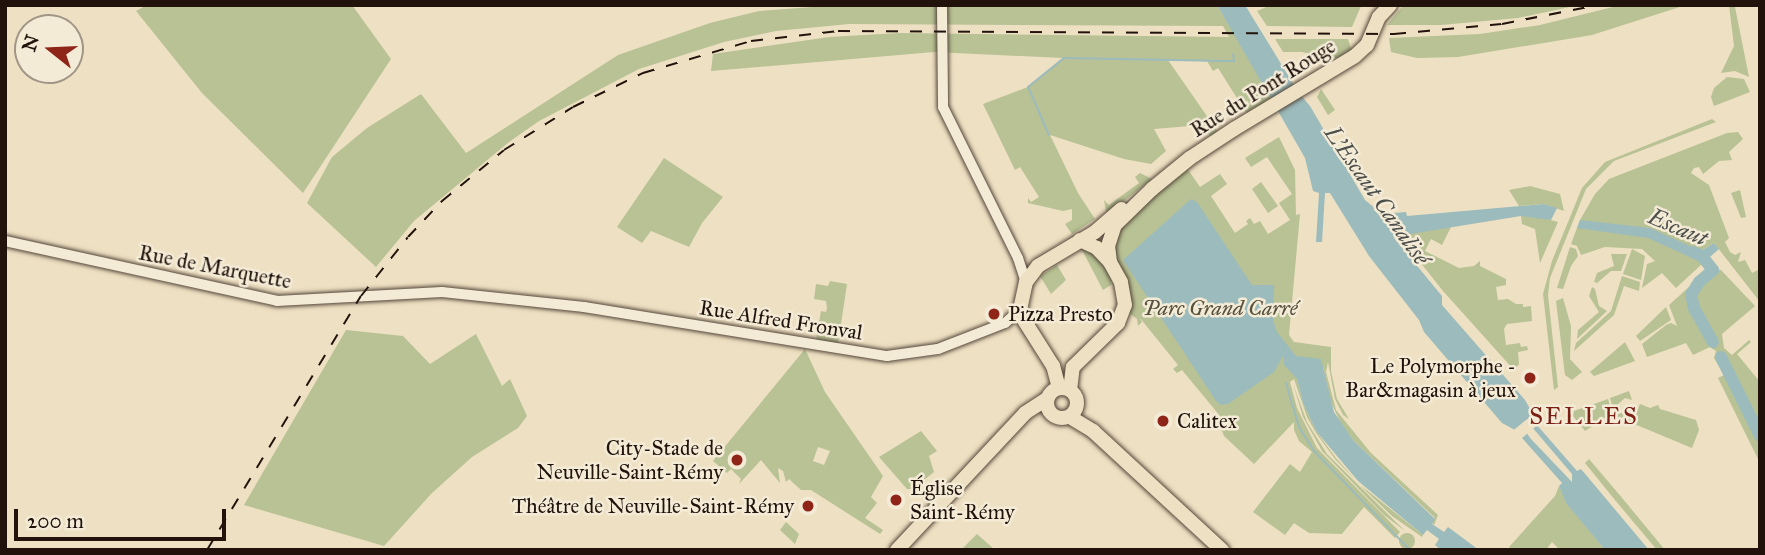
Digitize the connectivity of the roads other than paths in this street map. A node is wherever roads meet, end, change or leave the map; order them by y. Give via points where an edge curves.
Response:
1 (942, 5) edge
2 (1386, 9) edge
3 (1152, 189) junction
4 (1080, 240) junction
5 (5, 241) edge
6 (1018, 258) junction
7 (1110, 262) junction
8 (1038, 266) junction
9 (1026, 282) junction
10 (547, 303) joint
11 (1020, 310) junction
12 (1005, 323) junction
13 (1026, 324) junction
14 (1054, 366) junction
15 (1073, 367) junction
16 (1059, 392) junction
17 (1074, 412) junction
18 (1051, 413) junction
19 (1015, 424) junction
20 (897, 550) edge
21 (1222, 550) edge

1 - 6 street via 943,107
2 - 3 main road, Rue du Pont Rouge via 1363,50 1190,158
3 - 4 main road, Rue du Pont Rouge
3 - 7 main road, Rue du Pont Rouge via 1115,225 1108,246
4 - 7 main road via 1097,248
4 - 8 main road, Rue du Pont Rouge
5 - 10 street, Rue de Marquette via 281,302 416,291
6 - 8 street
6 - 9 street
7 - 15 main road via 1123,288 1123,313 1113,329
8 - 9 main road
9 - 11 main road
10 - 12 street, Rue Alfred Fronval via 887,356 930,351
11 - 12 street, Rue Alfred Fronval
11 - 13 main road
12 - 13 street, Rue Alfred Fronval
13 - 14 main road
14 - 15 main road
14 - 16 main road
15 - 16 main road
16 - 17 main road via 1076,397
16 - 18 main road
16 - 19 main road
17 - 18 main road via 1061,419
17 - 21 main road
18 - 19 main road
19 - 20 main road

